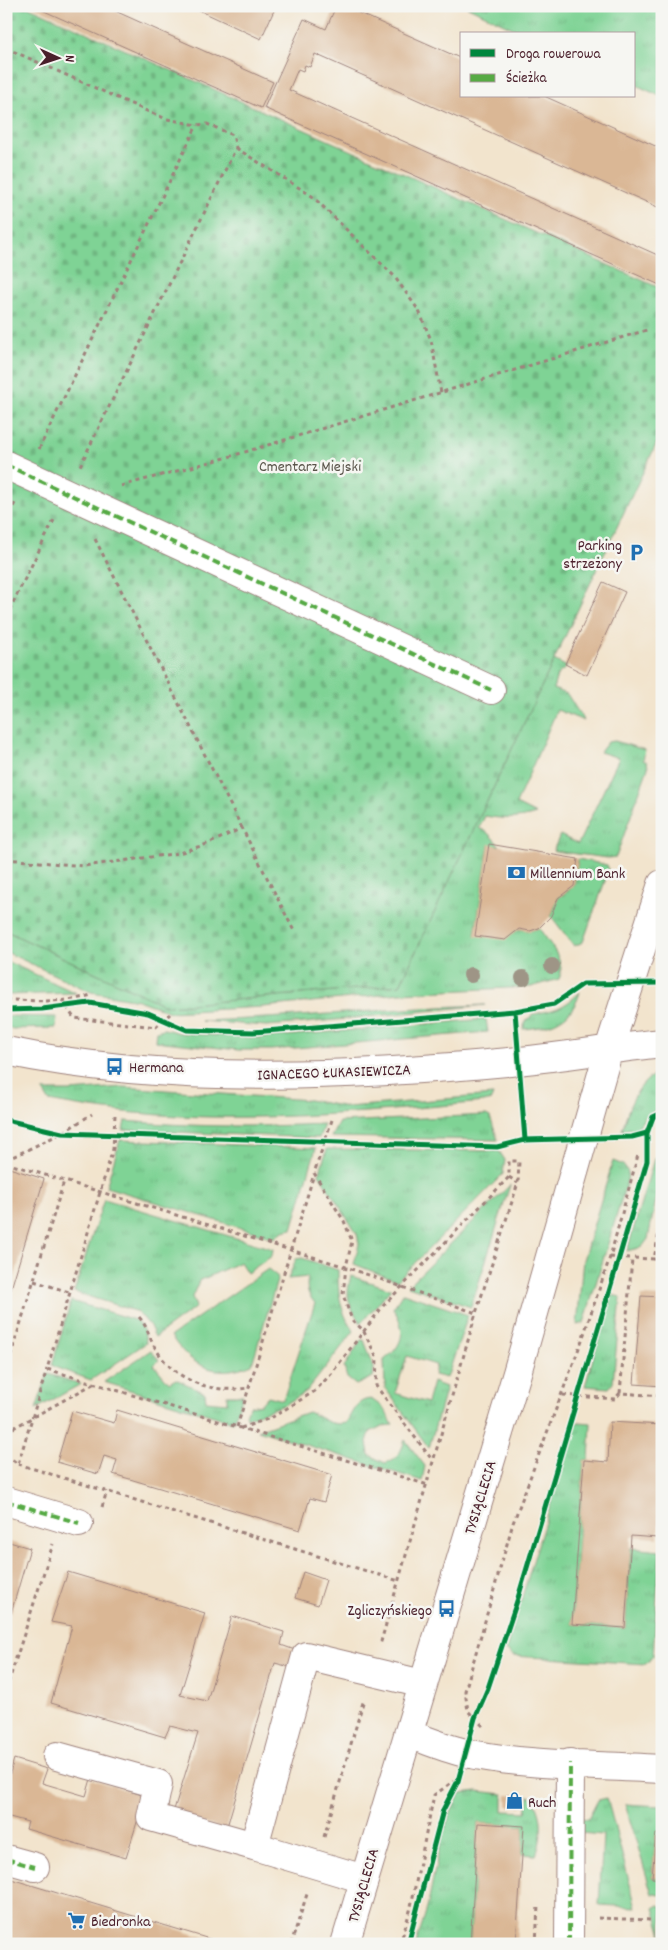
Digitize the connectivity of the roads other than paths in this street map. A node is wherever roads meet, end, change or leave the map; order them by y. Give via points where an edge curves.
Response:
1 (16, 470) edge
2 (491, 690) dead end
3 (662, 884) edge
4 (662, 1042) edge
5 (609, 1048) junction
6 (6, 1051) edge
7 (6, 1500) edge
8 (70, 1520) road end
9 (423, 1684) junction
10 (408, 1734) junction
11 (57, 1756) dead end
12 (570, 1763) junction
13 (662, 1770) edge
14 (254, 1846) junction
15 (6, 1859) edge
16 (34, 1867) dead end
17 (364, 1879) junction
18 (345, 1944) edge
19 (569, 1944) edge

1 - 2 street
3 - 5 street, TYSIĄCLECIA
4 - 5 street, IGNACEGO ŁUKASIEWICZA
5 - 6 street, IGNACEGO ŁUKASIEWICZA via 519,1061 414,1069 264,1073 192,1073 68,1062
5 - 9 street, TYSIĄCLECIA via 517,1373
7 - 8 street
9 - 10 street, TYSIĄCLECIA
9 - 14 street via 306,1656
10 - 12 street via 473,1754
10 - 17 street, TYSIĄCLECIA
11 - 14 street via 158,1784 152,1817
12 - 13 street
12 - 19 street
14 - 17 street
15 - 16 street
17 - 18 street, TYSIĄCLECIA

